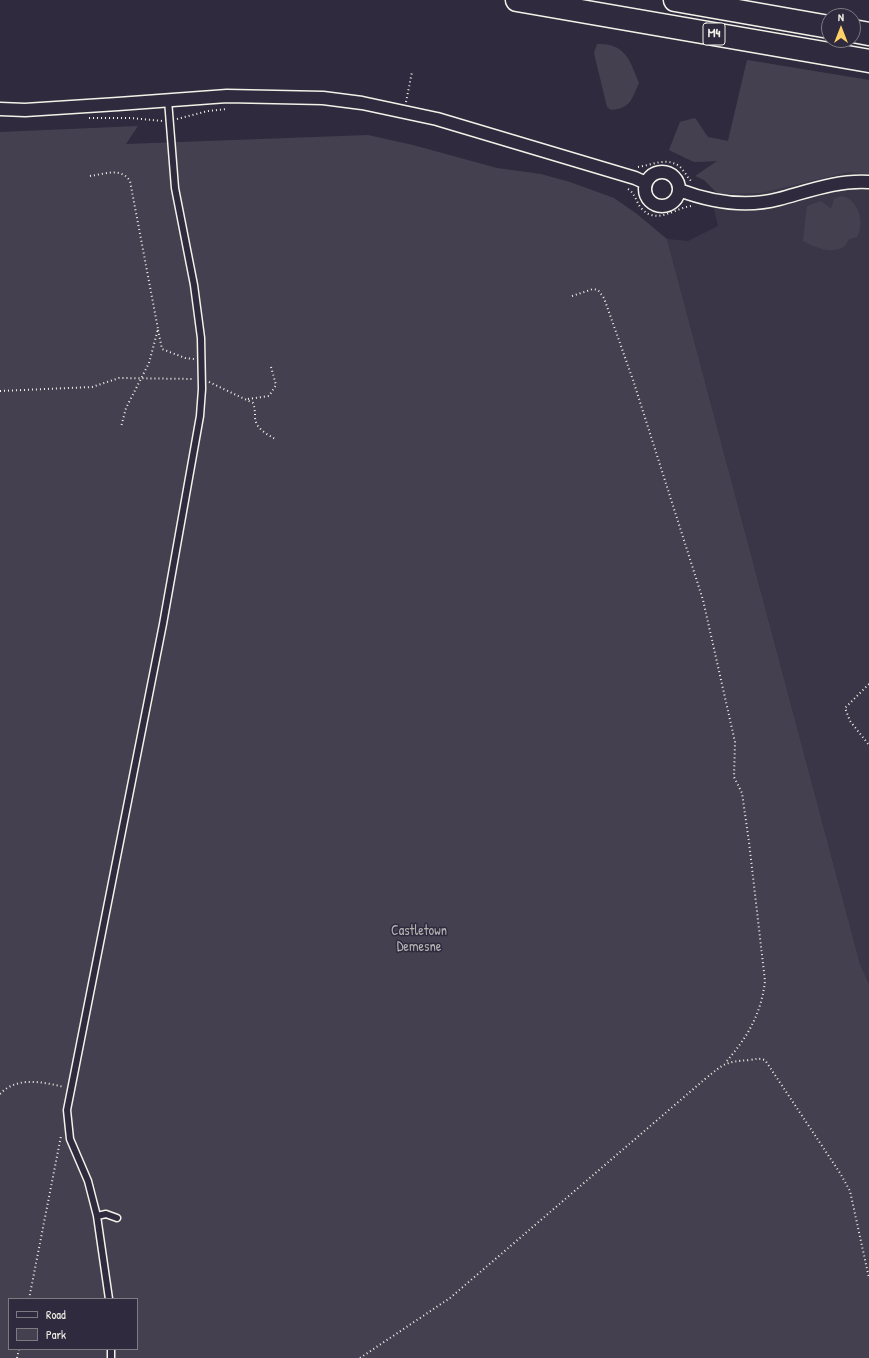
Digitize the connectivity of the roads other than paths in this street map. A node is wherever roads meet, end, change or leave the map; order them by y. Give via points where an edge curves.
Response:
1 (517, 0) edge
2 (675, 0) edge
3 (821, 26) edge
4 (869, 61) edge
5 (168, 99) junction
6 (0, 109) edge
7 (869, 182) edge
8 (646, 183) junction
9 (679, 190) junction
10 (97, 1216) junction
11 (117, 1218) dead end
12 (108, 1298) edge

1 - 4 highway, M4
2 - 3 highway, M4
5 - 6 street via 110,105
5 - 8 street via 278,96 362,103 403,111 522,144
5 - 10 lane via 175,188 198,311 202,359 200,416 166,609 67,1110 70,1139 88,1181
7 - 9 street via 819,186 779,199 750,204 716,201
8 - 9 street via 652,174 667,172 676,178
8 - 9 street via 647,198 660,206 674,202
10 - 11 lane via 106,1214
10 - 12 lane

